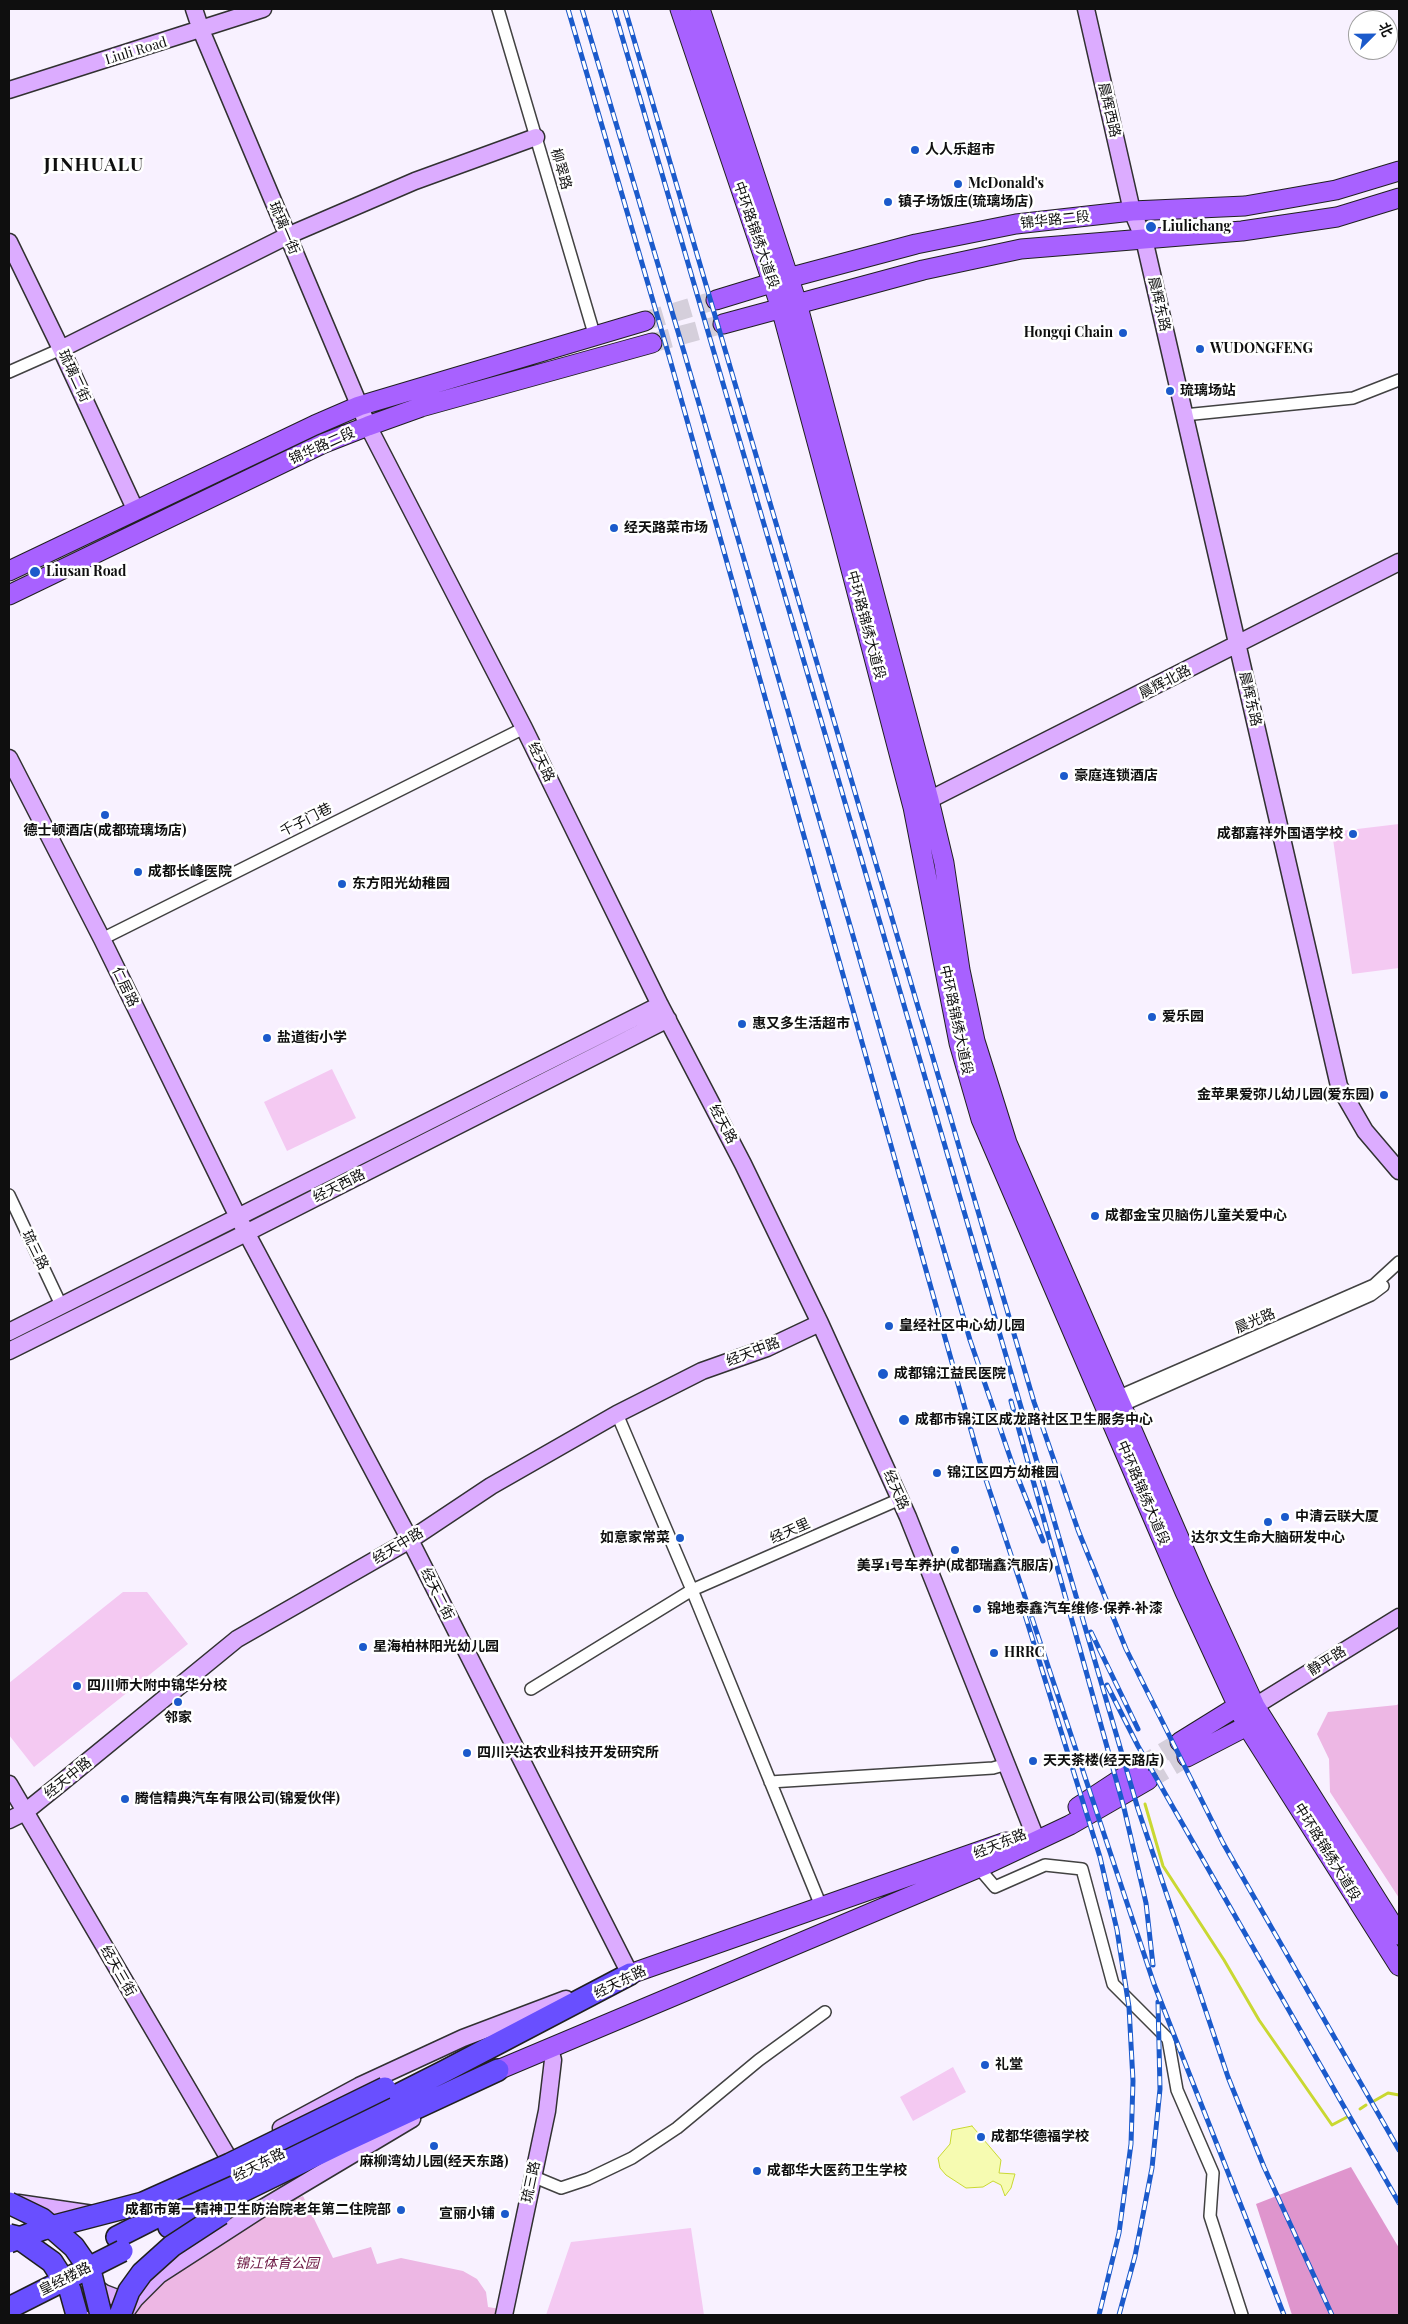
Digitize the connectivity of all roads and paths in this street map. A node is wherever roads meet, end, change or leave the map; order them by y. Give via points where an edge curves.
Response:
1 (194, 9) edge
2 (263, 9) edge
3 (498, 9) edge
4 (680, 9) edge
5 (700, 9) edge
6 (1086, 9) edge
7 (201, 30) junction
8 (9, 90) edge
9 (536, 137) junction
10 (1399, 171) edge
11 (1399, 198) edge
12 (1132, 211) junction
13 (287, 236) junction
14 (1144, 239) junction
15 (9, 242) edge
16 (780, 280) junction
17 (716, 300) tunnel mouth
18 (789, 306) junction
19 (645, 322) tunnel mouth
20 (723, 324) tunnel mouth
21 (595, 337) junction
22 (652, 343) tunnel mouth
23 (61, 348) junction
24 (9, 372) edge
25 (1399, 380) edge
26 (359, 406) junction
27 (1184, 415) junction
28 (368, 426) junction
29 (136, 511) junction
30 (1399, 562) edge
31 (9, 571) edge
32 (9, 595) edge
33 (1238, 645) junction
34 (524, 728) junction
35 (9, 758) edge
36 (929, 800) junction
37 (102, 939) junction
38 (664, 1012) junction
39 (1399, 1171) edge
40 (9, 1195) edge
41 (238, 1217) junction
42 (246, 1233) junction
43 (1399, 1262) edge
44 (1399, 1273) edge
45 (61, 1305) junction
46 (820, 1323) junction
47 (9, 1332) edge
48 (9, 1350) edge
49 (1119, 1401) junction
50 (617, 1414) junction
51 (900, 1499) junction
52 (410, 1540) junction
53 (692, 1590) junction
54 (1399, 1617) edge
55 (531, 1689) dead end
56 (1247, 1706) junction
57 (1247, 1726) junction
58 (1007, 1764) junction
59 (1144, 1774) tunnel mouth
60 (770, 1782) junction
61 (9, 1784) edge
62 (25, 1812) junction
63 (9, 1820) edge
64 (1036, 1836) junction
65 (978, 1867) junction
66 (821, 1906) junction
67 (1399, 1935) edge
68 (1399, 1966) edge
69 (630, 1974) junction
70 (825, 2012) dead end
71 (548, 2016) junction
72 (550, 2048) junction
73 (498, 2070) junction
74 (341, 2142) junction
75 (228, 2157) junction
76 (532, 2176) junction
77 (9, 2198) edge
78 (9, 2204) edge
79 (89, 2214) junction
80 (9, 2235) edge
81 (9, 2242) edge
82 (119, 2244) junction
83 (9, 2292) edge
84 (135, 2299) junction
85 (9, 2308) edge
86 (77, 2315) edge
87 (101, 2315) edge
88 (120, 2315) edge
89 (124, 2315) edge
90 (504, 2315) edge
91 (1242, 2315) edge

1 - 7 street, 琉璃一街
2 - 7 street, Liuli Road
3 - 9 street, 柳翠路
4 - 16 main road, 中环路锦绣大道段
5 - 16 main road, 中环路锦绣大道段
6 - 12 street, 晨辉西路
7 - 8 street, Liuli Road
7 - 13 street, 琉璃一街
9 - 13 street via 415,181
9 - 21 street, 柳翠路
10 - 12 main road, 锦华路二段 via 1336,190 1245,206
11 - 14 main road, 锦华路二段 via 1338,217 1242,231
12 - 14 street, 晨辉东路
12 - 16 main road, 锦华路二段 via 1016,224 916,244
13 - 23 street
13 - 26 street, 琉璃一街
14 - 18 main road, 锦华路二段 via 1021,249 923,270
14 - 27 street, 晨辉东路
15 - 23 street, 琉璃二街
16 - 17 main road, 锦华路二段
16 - 18 main road, 中环路锦绣大道段
18 - 20 main road, 锦华路二段
18 - 36 main road, 中环路锦绣大道段
18 - 56 main road, 中环路锦绣大道段 via 841,531 913,807 959,1043 981,1120 1181,1583
19 - 21 main road, 锦华路二段
21 - 26 main road, 锦华路二段
22 - 28 main road, 锦华路二段 via 421,407
23 - 24 street
23 - 29 street, 琉璃二街
25 - 27 street via 1353,398
26 - 28 street, 琉璃一街
26 - 29 main road, 锦华路二段
27 - 33 street, 晨辉东路
28 - 32 main road, 锦华路二段 via 322,444
28 - 34 street, 经天路
29 - 31 main road, 锦华路二段
30 - 33 street, 晨辉北路
33 - 36 street, 晨辉北路
33 - 39 street, 晨辉东路 via 1339,1086 1365,1131
34 - 37 street, 千子门巷
34 - 38 street, 经天路
35 - 37 street, 仁居路
36 - 49 main road, 中环路锦绣大道段 via 944,863 960,970 975,1041 993,1103 1007,1143
37 - 41 street, 仁居路
38 - 41 street, 经天西路
38 - 42 street, 经天西路
38 - 46 street, 经天路
40 - 45 street, 琉三路
41 - 42 street, 经天二街
41 - 45 street, 经天西路
42 - 48 street, 经天西路
42 - 52 street, 经天二街
43 - 49 street, 晨光路 via 1374,1285
44 - 49 street, 晨光路 via 1372,1295
45 - 47 street, 经天西路
46 - 50 street, 经天中路 via 767,1348 702,1371
46 - 51 street, 经天路
49 - 56 main road, 中环路锦绣大道段 via 1200,1586
50 - 52 street, 经天中路 via 491,1486
50 - 53 street
51 - 53 street, 经天里
51 - 58 street, 经天路
52 - 62 street, 经天中路 via 238,1639
52 - 69 street, 经天二街
53 - 55 street, 经天里
53 - 60 street
54 - 56 street, 静平路
56 - 57 main road
56 - 57 main road via 1184,1749
56 - 67 main road, 中环路锦绣大道段
57 - 68 main road, 中环路锦绣大道段
58 - 60 street via 994,1768
58 - 64 street, 经天路
59 - 64 main road, 经天东路
60 - 66 street
61 - 62 street, 经天三街
62 - 63 street, 经天中路
62 - 75 street, 经天三街
64 - 65 main road, 经天东路
64 - 66 main road, 经天东路
65 - 72 main road, 经天东路
65 - 91 street via 995,1887 1044,1865 1082,1869 1113,1984 1168,2039 1177,2090 1213,2173 1210,2216
66 - 69 main road, 经天东路
69 - 71 highway, 经天东路
69 - 75 street via 464,2038 360,2086
70 - 76 street via 759,2060 678,2128 632,2158 561,2188
71 - 81 highway, bridge via 466,2048 143,2203 43,2229
71 - 82 highway, 经天东路
72 - 73 main road, 经天东路
72 - 76 street, 琉三路 via 553,2060 547,2111
73 - 74 highway, 经天东路
73 - 84 street via 261,2209 159,2275
74 - 82 highway, 经天东路
74 - 88 highway, bridge via 172,2246 142,2273 128,2291
75 - 79 street via 122,2213
76 - 90 street, 琉三路
77 - 79 street via 17,2203
78 - 87 highway, bridge via 42,2219 74,2247 90,2270
79 - 84 street via 74,2236 72,2256 86,2280 104,2293
80 - 86 highway, bridge via 52,2262 70,2290
82 - 83 highway, 皇经楼路, bridge
82 - 85 highway, 皇经楼路, bridge
84 - 89 street

